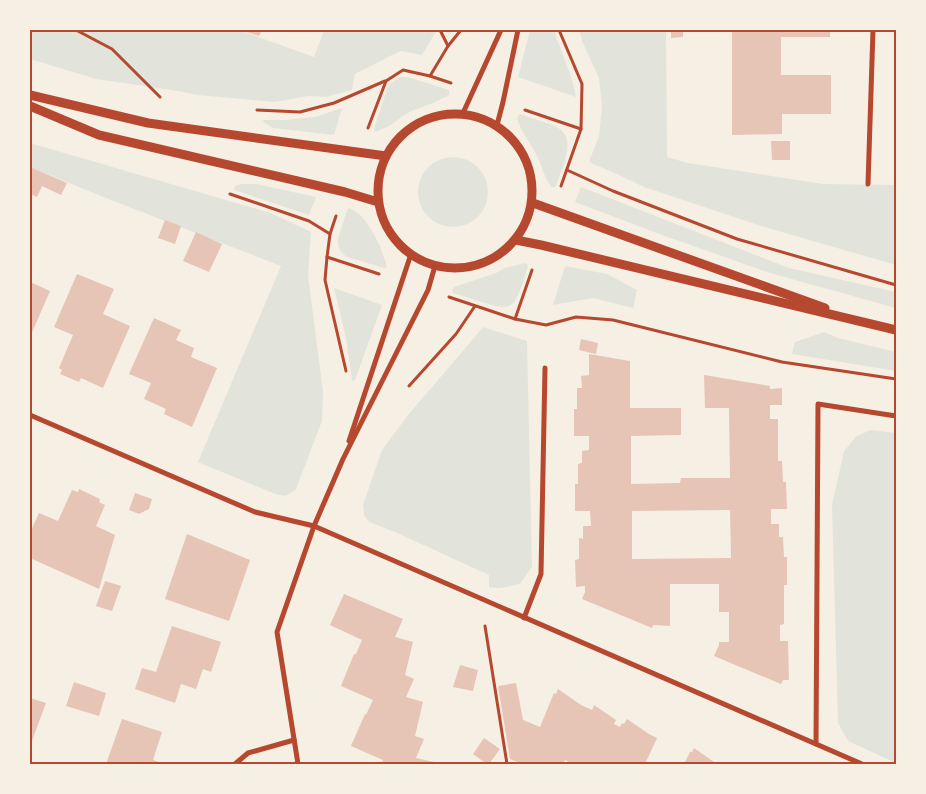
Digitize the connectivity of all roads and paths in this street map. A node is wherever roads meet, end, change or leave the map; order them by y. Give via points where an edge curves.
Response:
1 (76, 30) edge
2 (440, 30) edge
3 (461, 30) edge
4 (501, 30) edge
5 (518, 30) edge
6 (559, 30) edge
7 (873, 30) edge
8 (448, 46) junction
9 (386, 81) junction
10 (30, 95) edge
11 (151, 95) dead end
12 (30, 106) edge
13 (250, 109) dead end
14 (463, 113) junction
15 (497, 125) junction
16 (360, 152) junction
17 (386, 156) junction
18 (868, 184) dead end
19 (345, 192) junction
20 (378, 202) junction
21 (533, 203) junction
22 (516, 240) junction
23 (411, 254) junction
24 (328, 257) junction
25 (435, 266) junction
26 (402, 281) junction
27 (896, 285) edge
28 (428, 290) junction
29 (868, 324) junction
30 (896, 330) edge
31 (545, 368) dead end
32 (346, 371) dead end
33 (896, 379) edge
34 (30, 415) edge
35 (896, 416) edge
36 (343, 459) junction
37 (314, 526) junction
38 (480, 598) junction
39 (524, 618) junction
40 (294, 740) junction
41 (816, 744) junction
42 (235, 764) edge
43 (298, 764) edge
44 (507, 764) edge
45 (862, 764) edge

1 - 11 path via 112,49 160,97
2 - 8 path
3 - 8 path
4 - 14 street
5 - 15 street
6 - 27 path via 582,84 581,129 567,170 737,239
7 - 18 street
8 - 9 path via 430,76 403,70
9 - 13 path via 334,103 300,112
9 - 16 path
10 - 16 street via 148,123
12 - 19 street via 99,135
14 - 15 street
14 - 17 street via 432,116 405,131
15 - 21 street via 519,145 531,173
16 - 17 street
17 - 20 street via 378,178
19 - 20 street
19 - 24 path via 330,234
20 - 23 street via 384,222 395,240
21 - 22 street
21 - 29 street
22 - 25 street via 493,259 465,268
22 - 29 street
23 - 25 street
23 - 26 street
24 - 26 path
24 - 32 path via 325,280
25 - 28 street
26 - 36 street
28 - 33 path via 515,319 546,325 576,317 613,320 782,362
28 - 36 street
29 - 30 street
31 - 39 street via 541,574
34 - 37 street via 255,512
35 - 41 street via 818,404
36 - 37 street
37 - 38 street
37 - 40 street via 277,632
38 - 39 street
38 - 44 path
39 - 41 street
40 - 42 street via 248,753
40 - 43 street
41 - 45 street

